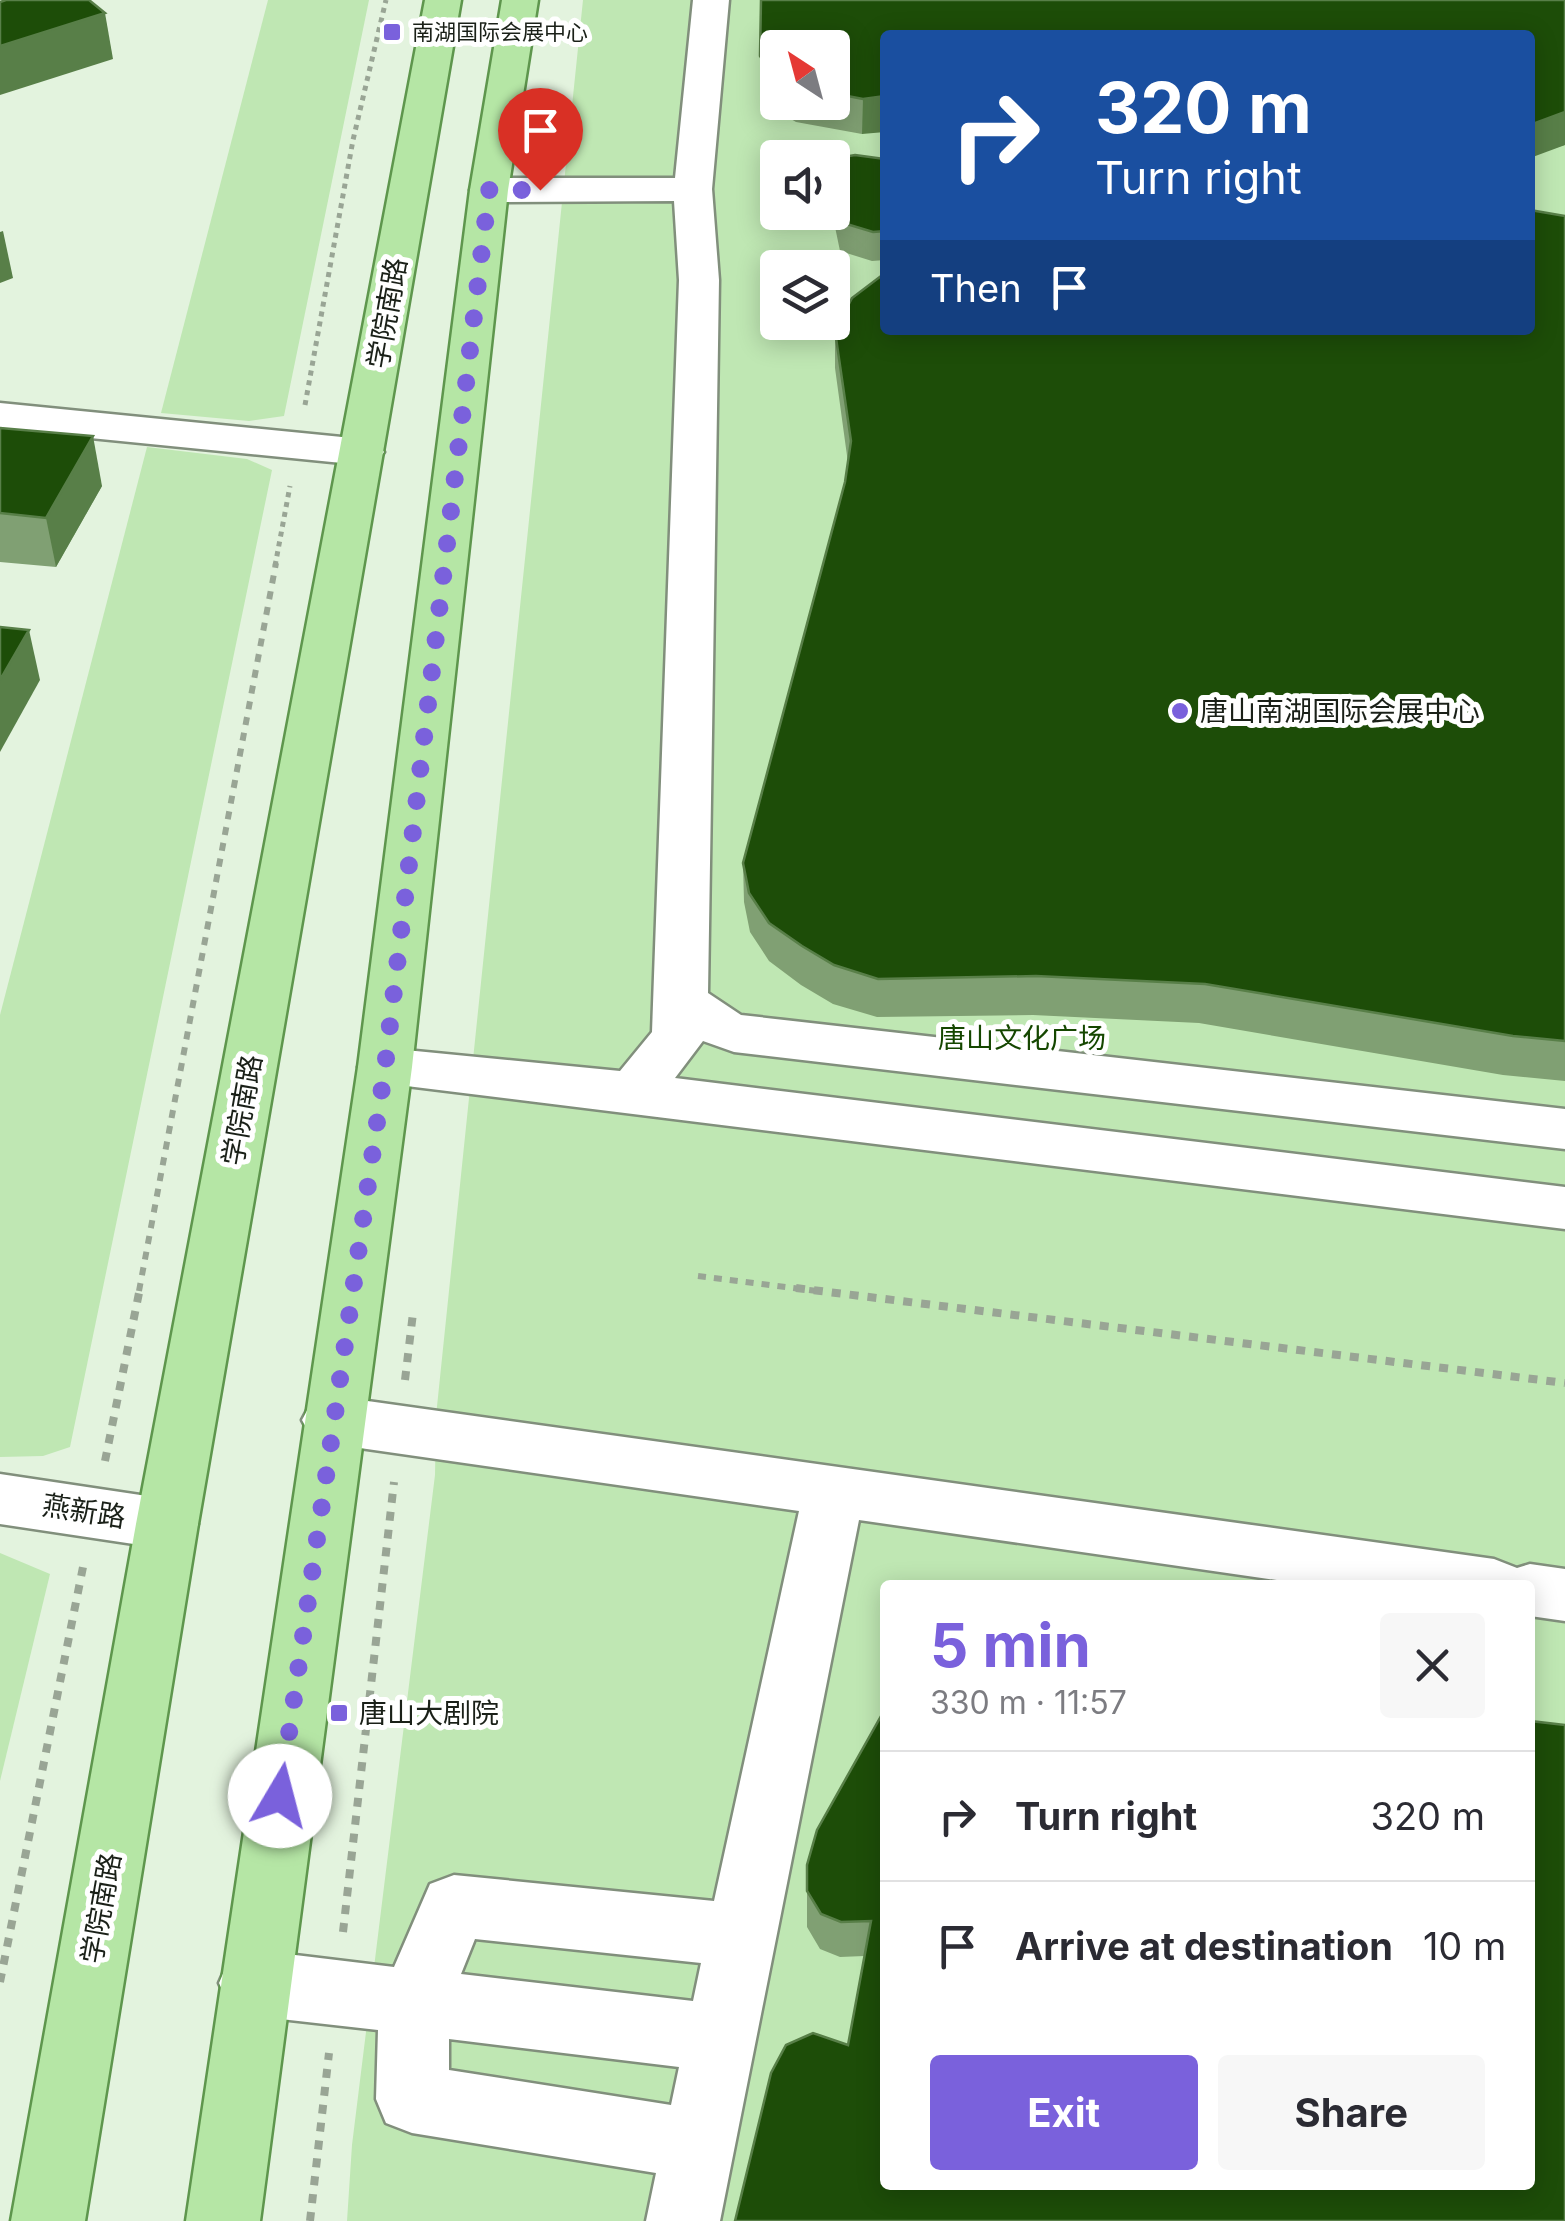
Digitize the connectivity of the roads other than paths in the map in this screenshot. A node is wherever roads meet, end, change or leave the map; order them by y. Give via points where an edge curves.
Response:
1 (443, 0) edge
2 (520, 0) edge
3 (711, 0) edge
4 (693, 189) junction
5 (489, 190) junction
6 (0, 416) edge
7 (362, 452) junction
8 (682, 1000) junction
9 (385, 1067) junction
10 (632, 1092) junction
11 (1565, 1129) edge
12 (1565, 1208) edge
13 (332, 1420) junction
14 (834, 1490) junction
15 (0, 1499) edge
16 (167, 1524) junction
17 (1459, 1580) edge
18 (1535, 1591) edge
19 (1565, 1595) edge
20 (742, 1936) junction
21 (254, 1983) junction
22 (414, 2002) junction
23 (720, 2038) junction
24 (698, 2145) junction
25 (48, 2221) edge
26 (223, 2221) edge
27 (683, 2221) edge

1 - 7 main road, 学院南路
2 - 5 main road
3 - 4 street
4 - 5 street
4 - 8 street via 699,280
5 - 9 main road
6 - 7 street
7 - 16 main road, 学院南路
8 - 10 street via 679,1036
8 - 11 street via 734,1033
9 - 10 street
9 - 13 main road
10 - 12 street
13 - 14 street
13 - 21 main road
14 - 17 street
14 - 20 street
15 - 16 street, 燕新路
16 - 25 main road, 学院南路
18 - 19 street
20 - 22 street via 454,1906
20 - 23 street
21 - 22 street
21 - 26 main road
22 - 23 street
22 - 24 street via 412,2099
23 - 24 street
24 - 27 street

